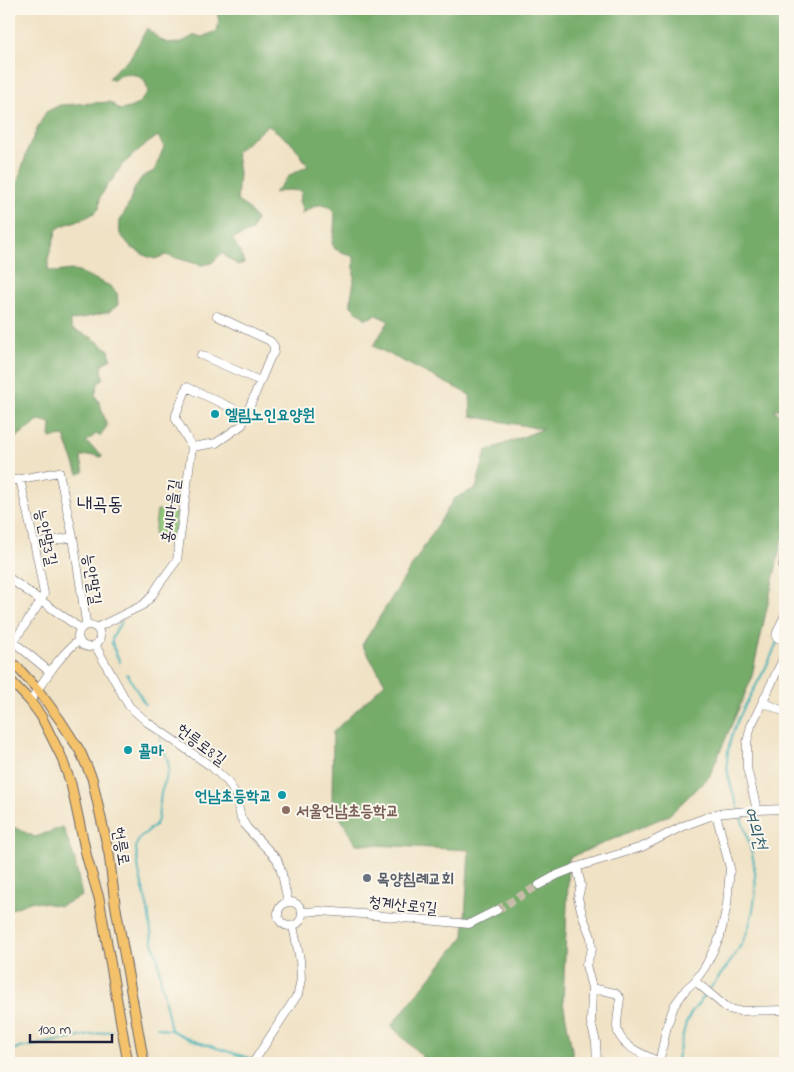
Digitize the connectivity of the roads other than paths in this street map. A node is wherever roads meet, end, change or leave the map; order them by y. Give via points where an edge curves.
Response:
1 (217, 316) dead end
2 (201, 355) dead end
3 (260, 381) junction
4 (245, 414) junction
5 (192, 447) junction
6 (20, 478) junction
7 (9, 480) edge
8 (73, 537) junction
9 (35, 544) junction
10 (785, 552) edge
11 (9, 578) edge
12 (785, 581) edge
13 (41, 602) junction
14 (785, 614) edge
15 (88, 627) junction
16 (11, 639) edge
17 (79, 640) junction
18 (785, 642) edge
19 (95, 645) junction
20 (785, 655) edge
21 (9, 660) edge
22 (50, 672) junction
23 (9, 679) edge
24 (38, 690) junction
25 (30, 700) junction
26 (764, 702) junction
27 (785, 712) edge
28 (785, 809) edge
29 (755, 810) junction
30 (718, 814) junction
31 (577, 867) junction
32 (539, 884) tunnel mouth
33 (288, 902) junction
34 (497, 910) tunnel mouth
35 (303, 912) junction
36 (294, 926) junction
37 (697, 983) junction
38 (592, 988) junction
39 (785, 1010) edge
40 (659, 1062) edge
41 (128, 1063) edge
42 (144, 1063) edge
43 (253, 1063) edge
44 (597, 1063) edge

1 - 3 street via 261,336 274,346
2 - 3 street
3 - 4 street
4 - 5 street via 242,424 216,443
4 - 5 street via 187,387 176,419
5 - 15 street, 홍씨마을길 via 177,560 143,605
6 - 7 street, 능안말길
6 - 8 street, 능안말길 via 59,472
6 - 9 street, 능안말3길
8 - 9 street, 능안말길
8 - 15 street, 능안말길
9 - 13 street, 능안말3길 via 44,594
10 - 12 street
11 - 13 street
13 - 15 street
13 - 16 street
14 - 18 street via 776,634
15 - 17 street via 79,633
15 - 19 street via 98,630 100,636
16 - 22 street
17 - 19 street via 86,646
17 - 22 street
19 - 33 street, 헌릉로8길 via 129,706 228,782 235,794 241,818 276,859
20 - 26 street
21 - 24 main road, 헌릉로
22 - 24 street
23 - 25 main road
24 - 25 street
24 - 42 main road, 헌릉로 via 80,752 92,778 109,854
25 - 41 main road via 61,756 71,784 101,908
26 - 27 street
26 - 29 street via 751,726 747,742 747,768
28 - 29 street
29 - 30 street
30 - 31 street via 683,826 642,847
30 - 37 street via 730,868 727,905 720,937
31 - 32 street
31 - 38 street via 581,886 578,898 591,936 592,949 586,965
33 - 35 street via 299,904
33 - 36 street via 280,907 279,919 284,925
34 - 35 street, 청계산로9길 via 469,924
35 - 36 street
36 - 43 street via 300,960 298,994
37 - 39 street via 728,1009 740,1012
37 - 40 street via 686,989 674,1006
38 - 40 street via 618,995 620,1038
38 - 44 street

